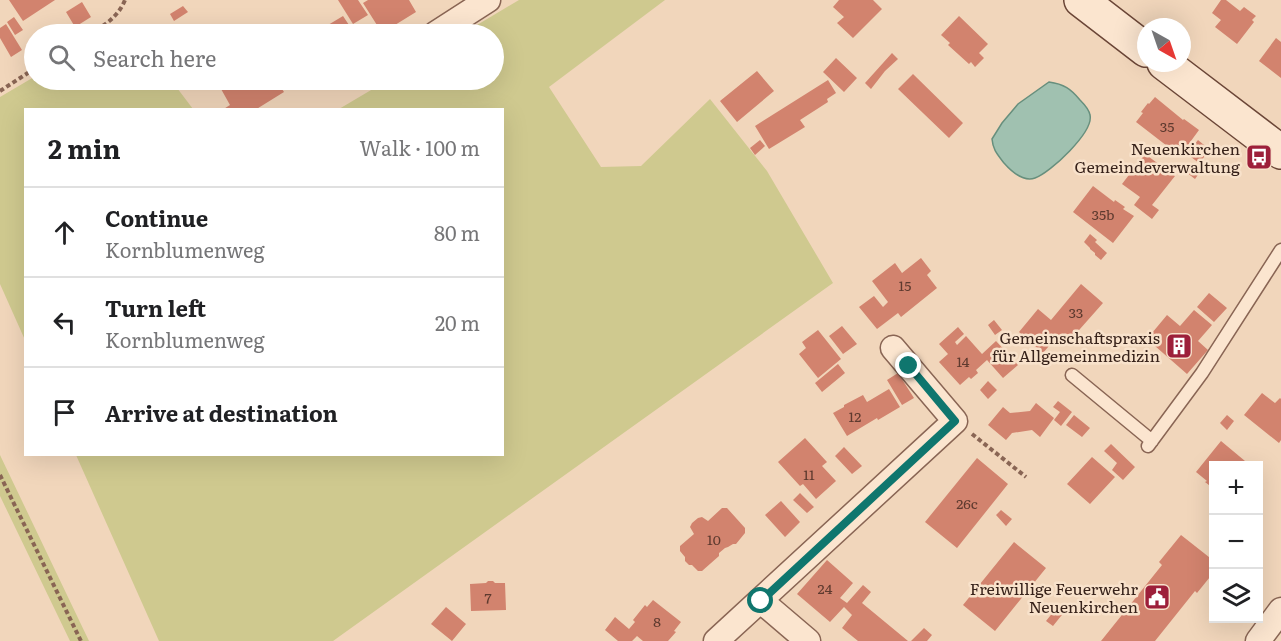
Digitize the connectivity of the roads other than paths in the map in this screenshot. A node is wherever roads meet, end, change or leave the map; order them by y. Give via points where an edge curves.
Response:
1 (488, 0) edge
2 (1081, 0) edge
3 (451, 24) edge
4 (1137, 43) edge
5 (1176, 72) edge
6 (1281, 152) edge
7 (1281, 250) edge
8 (893, 348) dead end
9 (1072, 375) dead end
10 (761, 601) junction
11 (1281, 610) edge
12 (716, 641) edge
13 (808, 641) edge
14 (1258, 641) edge

1 - 3 street
2 - 4 street
5 - 6 street
7 - 9 lane via 1202,373 1150,444
8 - 10 street via 955,421
10 - 12 street
10 - 13 street
11 - 14 street

